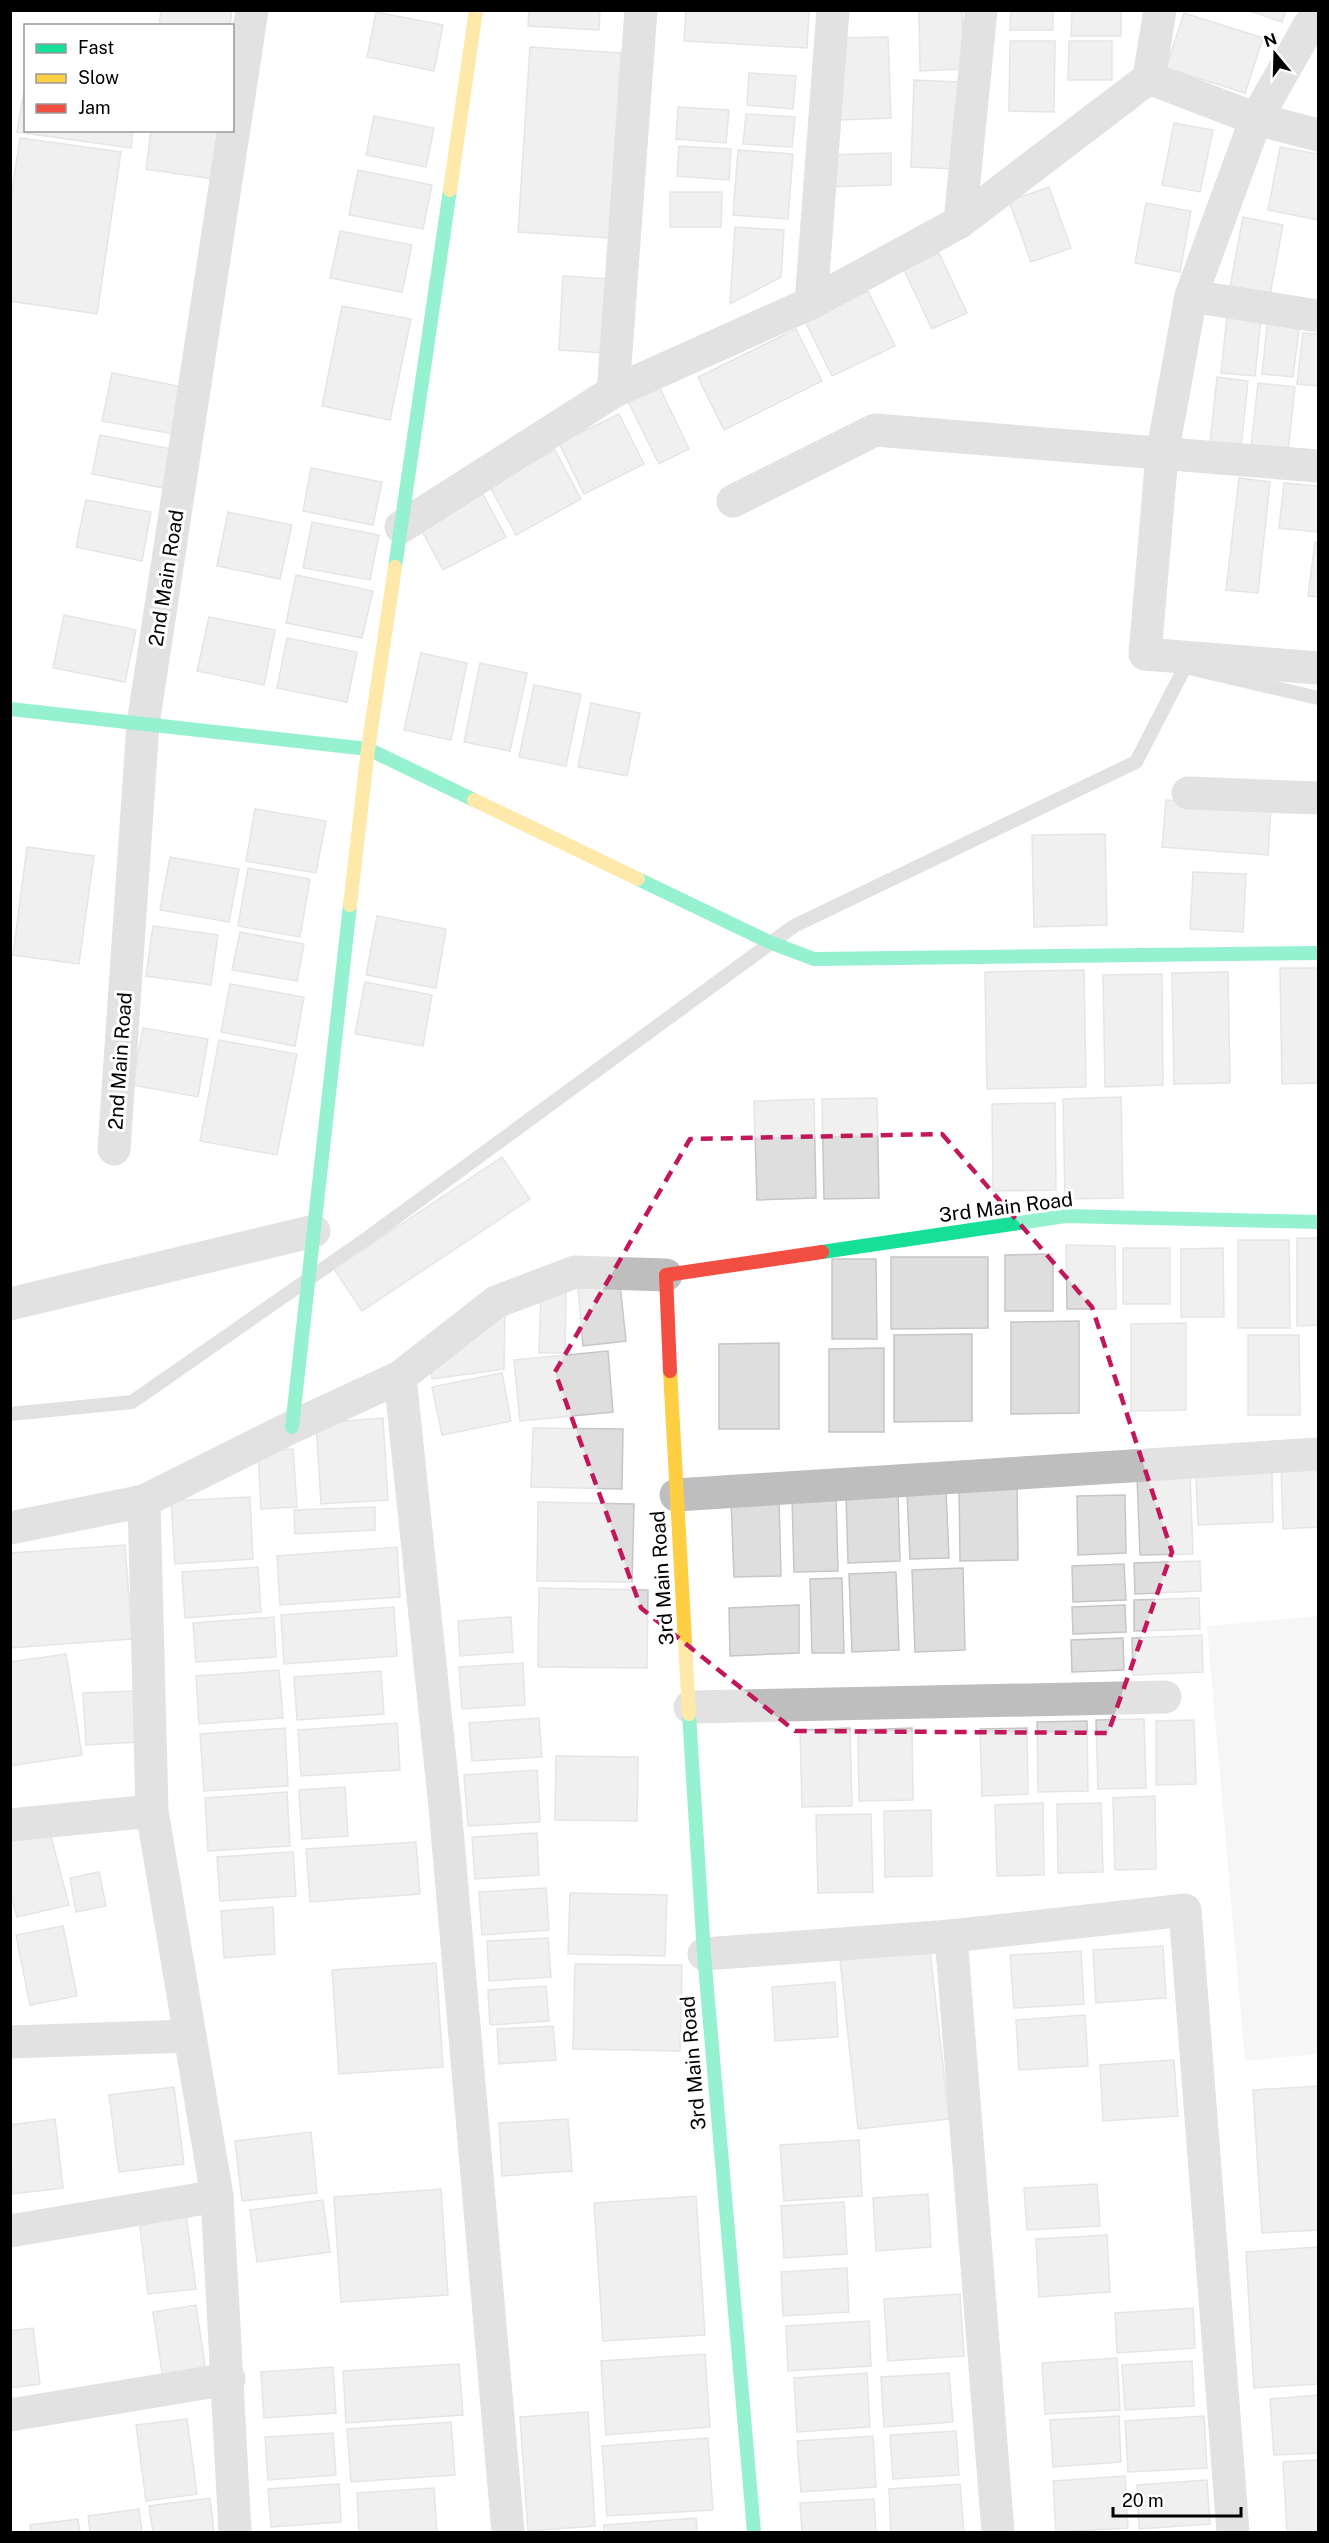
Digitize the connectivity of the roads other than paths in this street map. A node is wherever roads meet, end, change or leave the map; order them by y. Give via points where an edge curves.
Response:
1 (252, 10) edge
2 (476, 10) edge
3 (641, 10) edge
4 (833, 10) edge
5 (981, 10) edge
6 (1160, 10) edge
7 (1318, 10) edge
8 (1149, 78) junction
9 (1256, 119) junction
10 (234, 128) edge
11 (233, 132) edge
12 (1318, 135) edge
13 (960, 222) junction
14 (1191, 296) junction
15 (811, 303) junction
16 (1318, 316) edge
17 (612, 392) junction
18 (1162, 455) junction
19 (1318, 466) edge
20 (733, 501) dead end
21 (401, 527) junction
22 (1318, 668) edge
23 (10, 710) edge
24 (143, 724) junction
25 (368, 749) junction
26 (1188, 793) dead end
27 (1318, 798) edge
28 (1318, 953) edge
29 (114, 1149) dead end
30 (1318, 1222) edge
31 (313, 1243) junction
32 (666, 1275) junction
33 (10, 1304) edge
34 (400, 1377) junction
35 (292, 1426) junction
36 (1318, 1454) edge
37 (676, 1495) junction
38 (144, 1502) junction
39 (10, 1528) edge
40 (1165, 1697) dead end
41 (690, 1707) junction
42 (152, 1811) junction
43 (10, 1825) edge
44 (951, 1936) junction
45 (704, 1954) junction
46 (189, 2036) junction
47 (10, 2042) edge
48 (217, 2196) junction
49 (10, 2231) edge
50 (229, 2379) junction
51 (10, 2415) edge
52 (235, 2532) edge
53 (508, 2532) edge
54 (754, 2532) edge
55 (998, 2532) edge
56 (1233, 2532) edge

1 - 10 street, 2nd Main Road
2 - 21 street
3 - 17 street
4 - 15 street
5 - 13 street
6 - 8 street
7 - 9 street
8 - 9 street
8 - 13 street
9 - 12 street
9 - 14 street
11 - 24 street, 2nd Main Road
13 - 15 street
14 - 16 street
14 - 18 street
15 - 17 street
17 - 21 street
18 - 19 street
18 - 20 street via 875,430
18 - 22 street via 1145,654
21 - 25 street
23 - 24 street
24 - 25 street
24 - 29 street, 2nd Main Road
25 - 28 street via 770,942 814,959
25 - 31 street
26 - 27 street
30 - 32 street, 3rd Main Road via 1066,1216
31 - 33 street
31 - 35 street
32 - 34 street via 575,1272 495,1302
32 - 37 street, 3rd Main Road
34 - 35 street
34 - 53 street via 445,1807
35 - 38 street
36 - 37 street
37 - 41 street, 3rd Main Road
38 - 39 street
38 - 42 street
40 - 41 street
41 - 45 street, 3rd Main Road
42 - 43 street
42 - 46 street
44 - 45 street
44 - 55 street
44 - 56 street via 1185,1910
45 - 54 street, 3rd Main Road
46 - 47 street
46 - 48 street
48 - 49 street
48 - 50 street
50 - 51 street
50 - 52 street

